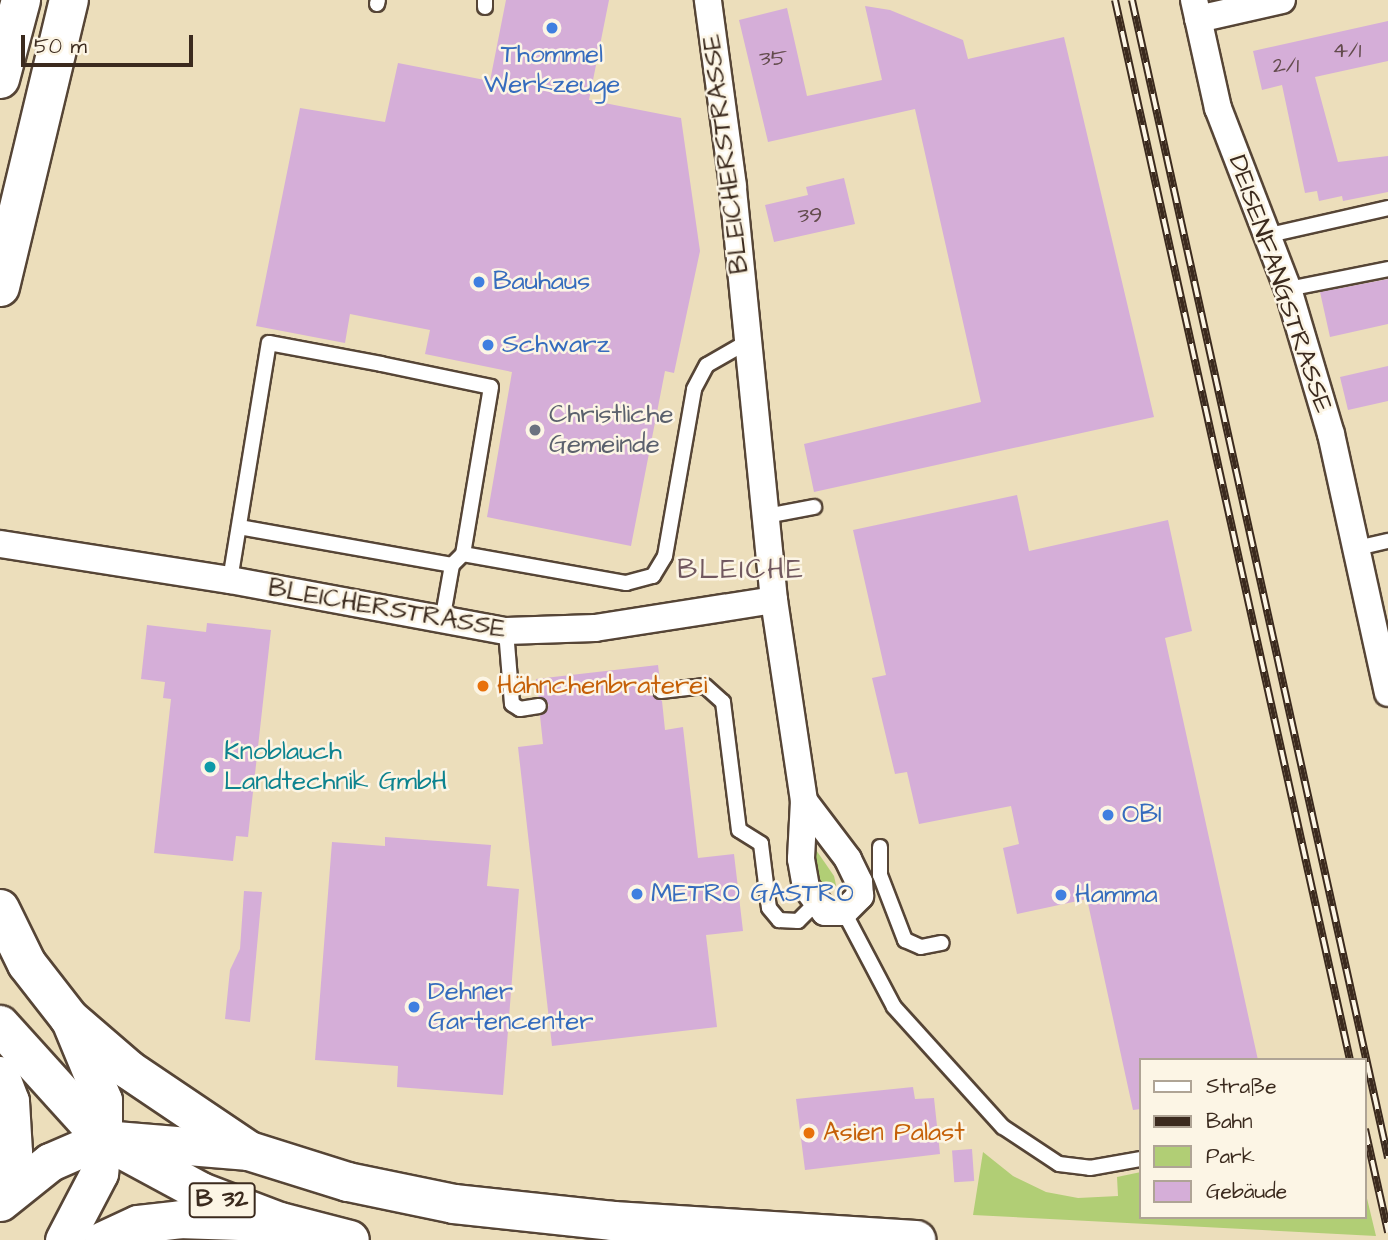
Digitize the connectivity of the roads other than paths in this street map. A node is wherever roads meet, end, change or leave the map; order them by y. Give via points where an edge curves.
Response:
1 (21, 0) edge
2 (69, 0) edge
3 (708, 0) edge
4 (1282, 0) edge
5 (1196, 10) edge
6 (0, 79) edge
7 (1388, 208) edge
8 (1265, 236) junction
9 (1388, 269) edge
10 (0, 287) edge
11 (1288, 289) junction
12 (747, 342) junction
13 (814, 507) dead end
14 (766, 516) junction
15 (239, 527) junction
16 (1388, 541) edge
17 (0, 544) edge
18 (1357, 548) junction
19 (463, 554) junction
20 (452, 565) junction
21 (230, 580) junction
22 (774, 600) junction
23 (442, 621) junction
24 (506, 632) junction
25 (661, 691) dead end
26 (1388, 693) edge
27 (539, 706) dead end
28 (804, 801) junction
29 (880, 847) dead end
30 (869, 879) junction
31 (815, 904) junction
32 (0, 909) edge
33 (844, 912) junction
34 (942, 943) dead end
35 (69, 1018) junction
36 (0, 1025) edge
37 (0, 1075) edge
38 (103, 1139) junction
39 (249, 1151) junction
40 (1140, 1158) edge
41 (1, 1200) edge
42 (280, 1222) junction
43 (64, 1240) edge
44 (103, 1240) edge
45 (350, 1240) edge
46 (916, 1240) edge

1 - 6 main road
2 - 10 main road
3 - 12 street, BLEICHERSTRASSE via 733,186
4 - 5 street
5 - 8 street, DEISENFANGSTRASSE via 1219,108
7 - 8 lane
8 - 11 street, DEISENFANGSTRASSE
9 - 11 lane
11 - 18 street, DEISENFANGSTRASSE via 1331,434
12 - 14 street, BLEICHERSTRASSE
12 - 19 lane via 707,365 694,388 665,556 653,576 626,583
13 - 14 lane
14 - 22 street, BLEICHERSTRASSE
15 - 19 lane via 269,343 491,387
15 - 20 lane
15 - 21 lane
16 - 18 lane
17 - 21 street, BLEICHERSTRASSE
18 - 26 street, DEISENFANGSTRASSE
19 - 20 lane
20 - 23 lane
21 - 23 street, BLEICHERSTRASSE
22 - 24 street, BLEICHERSTRASSE via 595,628
22 - 28 street, BLEICHERSTRASSE
23 - 24 street, BLEICHERSTRASSE
24 - 27 lane via 512,704 520,709
25 - 31 lane via 705,685 723,702 739,830 761,844 769,908 779,920 798,921
28 - 30 street, BLEICHERSTRASSE
28 - 31 street, BLEICHERSTRASSE via 801,859 806,887
29 - 30 lane
30 - 33 street via 860,897
30 - 34 lane via 905,940 921,947
31 - 33 street via 825,912
32 - 35 main road, B 32 via 27,964
33 - 40 lane via 877,982 954,1075 1027,1146 1059,1164 1090,1168
35 - 38 main road via 103,1100
35 - 39 main road, B 32 via 129,1070
36 - 38 main road, B 32
37 - 41 main road via 10,1101 13,1152
38 - 39 main road
38 - 41 main road via 50,1162
38 - 42 main road, B 32 via 201,1192
38 - 43 main road via 99,1173
39 - 46 main road, B 32 via 348,1182 454,1204 613,1221
42 - 44 main road via 181,1219 138,1224
42 - 45 main road, B 32

